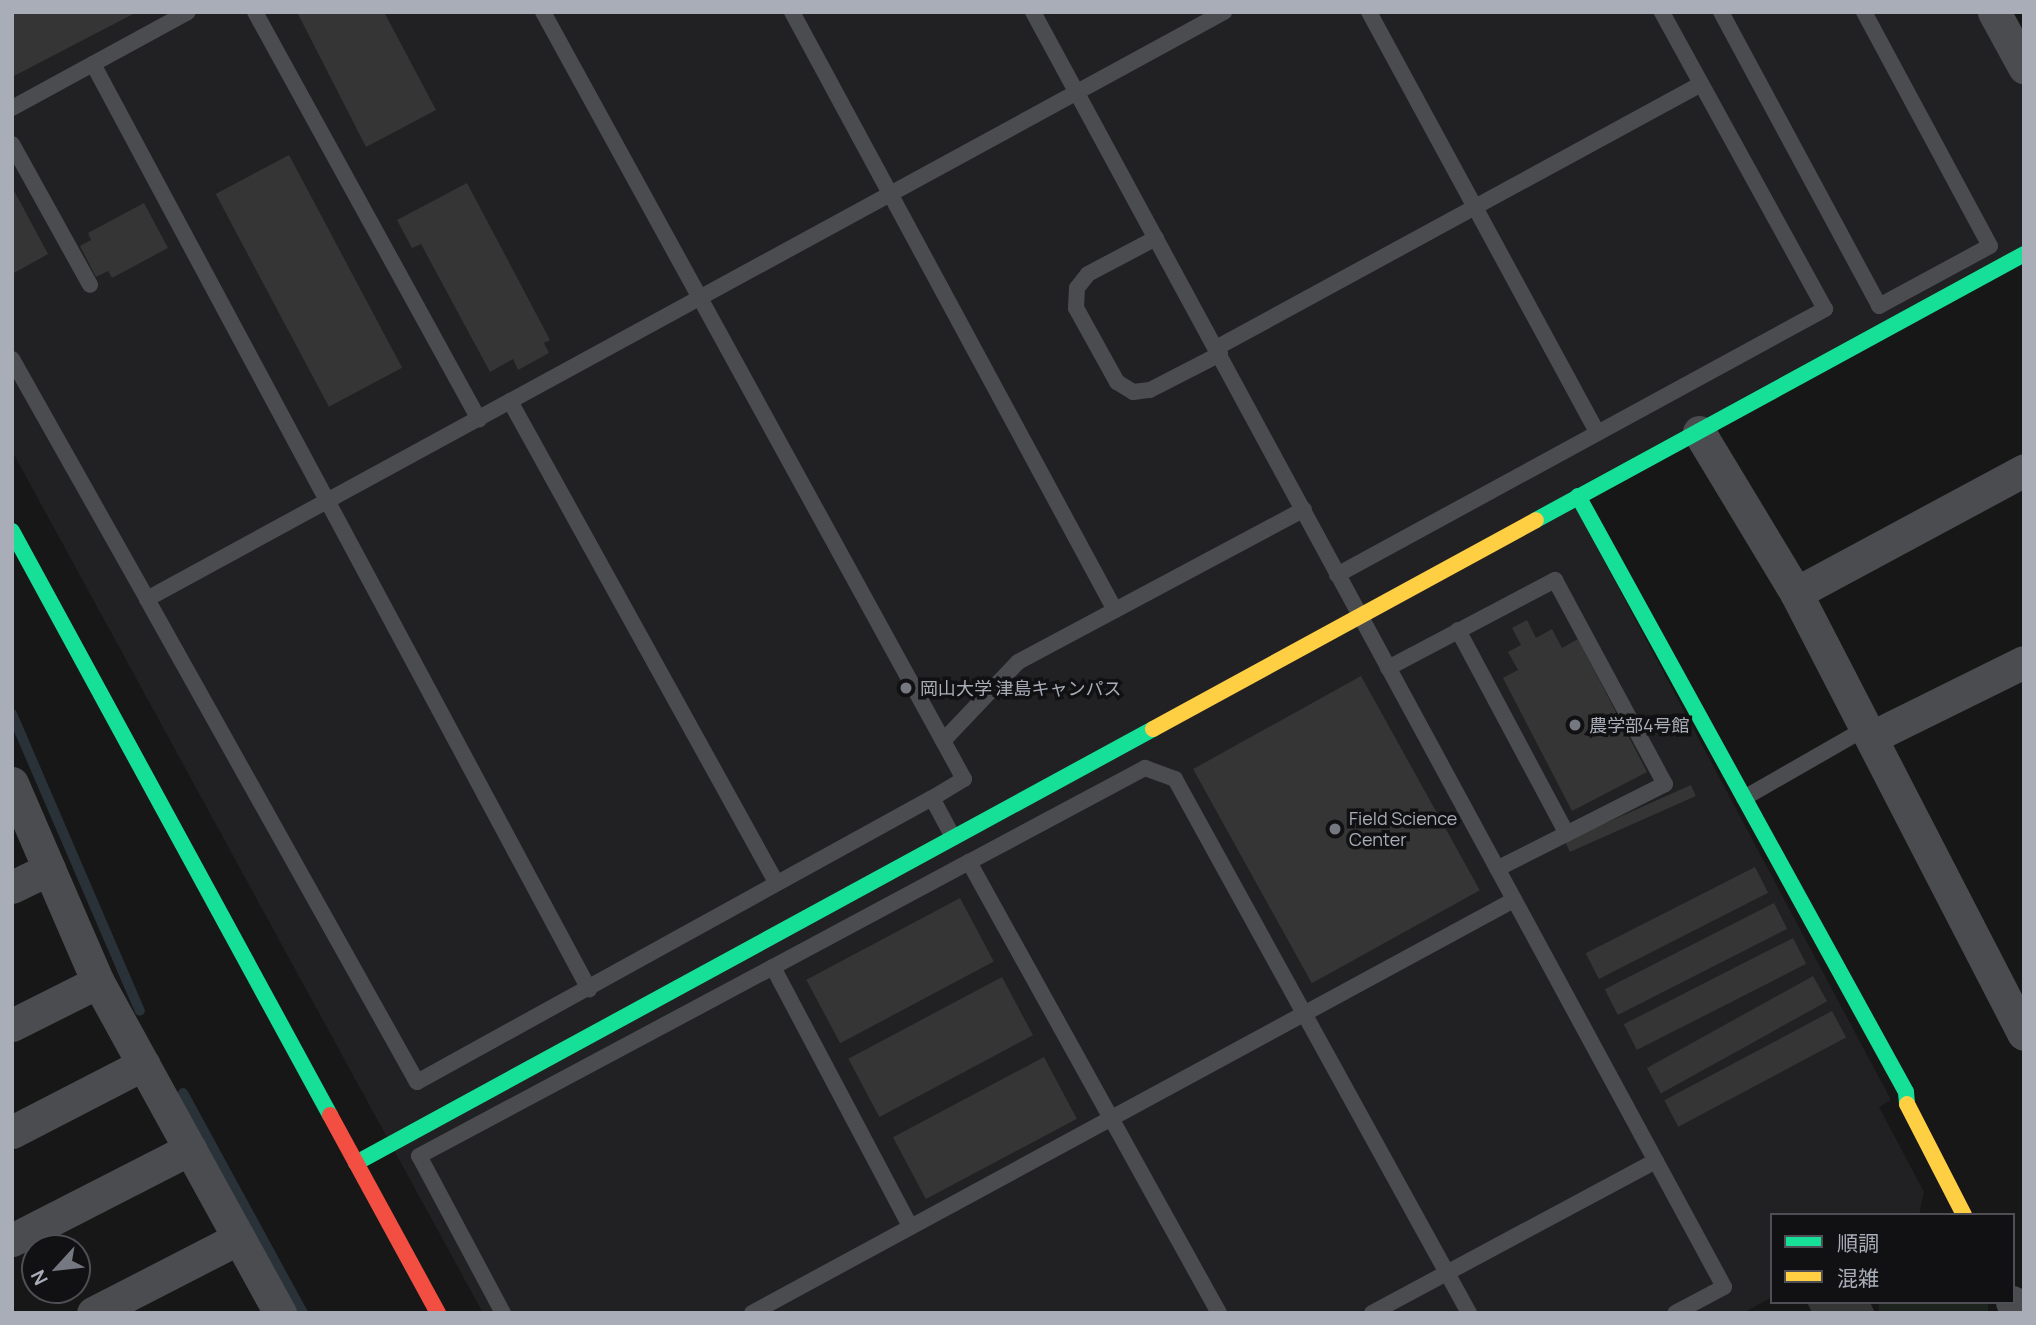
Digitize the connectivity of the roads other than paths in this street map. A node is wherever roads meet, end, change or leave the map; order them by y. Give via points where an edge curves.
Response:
1 (188, 12) edge
2 (255, 12) edge
3 (543, 12) edge
4 (792, 12) edge
5 (1033, 12) edge
6 (1224, 12) edge
7 (1369, 12) edge
8 (1662, 12) edge
9 (1721, 12) edge
10 (1864, 12) edge
11 (1994, 12) edge
12 (93, 64) junction
13 (2024, 67) edge
14 (1701, 84) junction
15 (1077, 93) junction
16 (12, 108) edge
17 (12, 144) edge
18 (891, 194) junction
19 (1475, 207) junction
20 (1156, 238) junction
21 (2024, 254) edge
22 (90, 285) dead end
23 (700, 298) junction
24 (1218, 351) junction
25 (12, 359) edge
26 (510, 401) junction
27 (479, 419) junction
28 (1699, 432) junction
29 (1598, 433) junction
30 (2024, 470) edge
31 (1578, 496) junction
32 (326, 502) junction
33 (1304, 509) junction
34 (12, 531) edge
35 (1337, 575) junction
36 (1796, 593) junction
37 (147, 599) junction
38 (1115, 610) junction
39 (1360, 616) junction
40 (1458, 630) junction
41 (2024, 662) edge
42 (1388, 668) junction
43 (1870, 732) junction
44 (943, 741) junction
45 (12, 783) edge
46 (932, 798) junction
47 (1744, 798) junction
48 (1567, 834) junction
49 (953, 837) junction
50 (968, 862) junction
51 (49, 869) junction
52 (1497, 870) junction
53 (776, 882) junction
54 (12, 887) edge
55 (1514, 900) junction
56 (773, 967) junction
57 (98, 982) junction
58 (589, 989) junction
59 (1305, 1012) junction
60 (12, 1025) edge
61 (2024, 1034) edge
62 (144, 1063) junction
63 (1110, 1116) junction
64 (12, 1132) edge
65 (190, 1149) junction
66 (1656, 1161) junction
67 (356, 1163) junction
68 (1963, 1213) edge
69 (910, 1226) junction
70 (239, 1238) junction
71 (12, 1240) edge
72 (1447, 1272) junction
73 (93, 1313) edge
74 (281, 1313) edge
75 (438, 1313) edge
76 (503, 1313) edge
77 (752, 1313) edge
78 (1219, 1313) edge
79 (1372, 1313) edge
80 (1469, 1313) edge
81 (1675, 1313) edge

1 - 12 lane
2 - 27 lane
3 - 23 lane
4 - 18 lane
5 - 15 lane
6 - 15 lane
7 - 19 lane
8 - 14 lane
9 - 10 lane via 1880,306 1990,246
11 - 13 street
12 - 16 lane
12 - 32 lane
14 - 19 lane
14 - 29 lane via 1825,309
15 - 18 lane
15 - 20 lane
17 - 22 lane
18 - 23 lane
18 - 38 lane
19 - 24 lane
19 - 29 lane
20 - 24 lane
20 - 24 lane via 1088,274 1077,288 1076,308 1117,382 1133,392 1150,390
21 - 28 street
23 - 26 lane
23 - 44 lane
24 - 33 lane
25 - 37 lane
26 - 27 lane
26 - 53 lane
27 - 32 lane
28 - 31 street
28 - 36 street
29 - 35 lane
30 - 36 street
31 - 39 street
31 - 47 street
32 - 37 lane
32 - 58 lane
33 - 35 lane
33 - 38 lane
34 - 67 street
35 - 39 lane
36 - 43 street
37 - 58 lane via 417,1082
38 - 44 lane via 1018,662
39 - 42 lane
39 - 49 street
40 - 42 lane
40 - 48 lane
40 - 48 lane via 1555,580 1665,784
41 - 43 street
42 - 52 lane
43 - 47 lane
43 - 61 street
44 - 46 lane via 964,779
45 - 51 street
46 - 49 lane
46 - 53 lane
47 - 68 street via 1906,1092 1907,1108
48 - 52 lane
49 - 67 street
50 - 56 lane
50 - 59 lane via 1145,768 1175,779
50 - 63 lane
51 - 54 street
51 - 57 street
52 - 55 lane
53 - 58 lane
55 - 59 lane
55 - 66 lane
56 - 69 lane
56 - 76 lane via 419,1156
57 - 60 street
57 - 62 street
59 - 63 lane
59 - 72 lane
62 - 64 street
62 - 65 street
63 - 69 lane
63 - 78 lane
65 - 70 street
65 - 71 street
66 - 72 lane
66 - 81 lane via 1724,1287
67 - 75 street
69 - 77 lane
70 - 73 street
70 - 74 street
72 - 79 lane
72 - 80 lane

